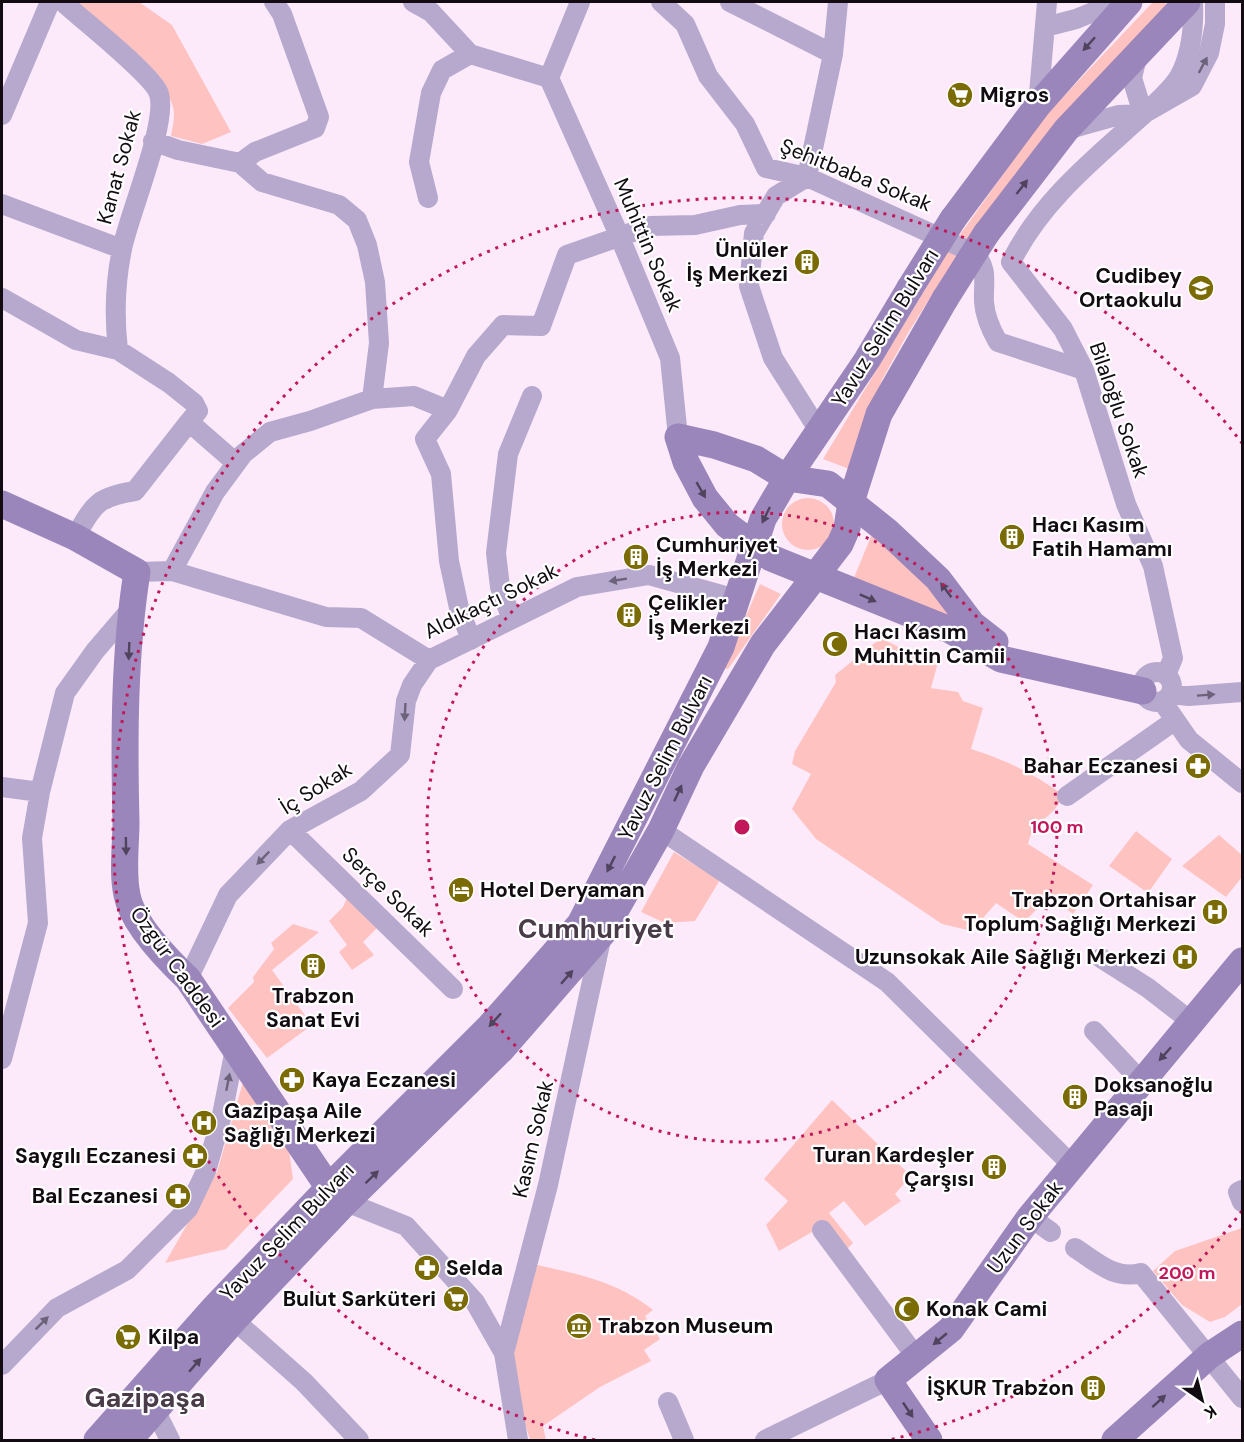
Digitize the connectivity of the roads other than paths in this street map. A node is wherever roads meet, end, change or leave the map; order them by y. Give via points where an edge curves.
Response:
1 (50, 2) edge
2 (63, 2) edge
3 (274, 2) edge
4 (413, 2) edge
5 (580, 2) edge
6 (661, 2) edge
7 (730, 2) edge
8 (838, 2) edge
9 (1047, 2) edge
10 (1118, 2) edge
11 (1129, 2) edge
12 (1187, 2) edge
13 (1193, 2) edge
14 (1215, 2) edge
15 (1045, 27) junction
16 (1143, 46) junction
17 (470, 54) junction
18 (833, 54) junction
19 (549, 78) junction
20 (1038, 105) junction
21 (1143, 114) junction
22 (2, 115) edge
23 (1066, 130) junction
24 (153, 141) junction
25 (240, 163) junction
26 (807, 177) junction
27 (428, 198) dead end
28 (2, 204) edge
29 (766, 214) junction
30 (948, 228) junction
31 (619, 235) junction
32 (122, 249) junction
33 (2, 298) edge
34 (118, 350) junction
35 (1084, 370) junction
36 (532, 396) dead end
37 (372, 399) junction
38 (448, 410) junction
39 (189, 422) junction
40 (819, 431) junction
41 (678, 437) junction
42 (236, 463) junction
43 (787, 478) junction
44 (851, 502) junction
45 (2, 504) edge
46 (75, 537) junction
47 (756, 545) junction
48 (172, 571) junction
49 (137, 572) junction
50 (814, 575) junction
51 (736, 599) junction
52 (131, 609) junction
53 (512, 617) junction
54 (967, 630) junction
55 (471, 640) junction
56 (429, 660) junction
57 (1157, 688) junction
58 (1242, 692) edge
59 (1174, 721) junction
60 (1242, 783) edge
61 (2, 787) edge
62 (40, 792) junction
63 (1067, 796) dead end
64 (290, 830) junction
65 (661, 830) junction
66 (603, 934) junction
67 (1101, 958) dead end
68 (1242, 961) edge
69 (188, 979) junction
70 (10, 987) edge
71 (453, 989) dead end
72 (1193, 1023) junction
73 (1094, 1031) dead end
74 (235, 1049) junction
75 (2, 1059) edge
76 (1141, 1081) junction
77 (1072, 1165) junction
78 (338, 1195) junction
79 (822, 1230) dead end
80 (1075, 1248) dead end
81 (234, 1320) junction
82 (1242, 1334) edge
83 (504, 1353) junction
84 (1210, 1355) junction
85 (917, 1358) junction
86 (2, 1365) edge
87 (888, 1380) junction
88 (1242, 1398) edge
89 (668, 1402) dead end
90 (155, 1410) junction
91 (358, 1433) edge
92 (97, 1440) edge
93 (129, 1440) edge
94 (170, 1440) edge
95 (518, 1440) edge
96 (684, 1440) edge
97 (765, 1440) edge
98 (929, 1440) edge
99 (1115, 1440) edge

1 - 22 street
2 - 24 street, Kanat Sokak via 140,70 159,93 161,119
3 - 25 street via 282,14 319,117 315,128 255,152
4 - 17 street via 431,12
5 - 19 street
6 - 26 street, Şehitbaba Sokak via 685,24 708,76 746,124 766,168
7 - 18 street
8 - 18 street
9 - 15 street
10 - 15 street
11 -> 20 main road, Yavuz Selim Bulvarı
12 - 16 main road, Yavuz Selim Bulvarı
13 - 21 street via 1189,48 1178,78
21 -> 14 street via 1192,86 1209,53
15 - 20 street
16 - 21 street via 1132,78
16 - 23 main road, Yavuz Selim Bulvarı
17 - 19 street
17 - 27 street via 442,70 431,93 419,162
18 - 26 street
19 - 31 street, Muhittin Sokak
20 - 30 main road, Yavuz Selim Bulvarı
21 - 23 street via 1095,120
21 - 35 street, Bilaloğlu Sokak via 1046,208 1011,262 1064,329
44 -> 23 main road, Yavuz Selim Bulvarı, bridge via 879,414 945,299 986,234
24 - 25 street
24 - 32 street, Kanat Sokak
25 - 37 street via 262,182 339,205 357,220 375,282 379,343
26 - 29 street via 776,196
26 - 30 street, Şehitbaba Sokak
28 - 32 street
29 - 31 street via 695,225 650,226
29 - 40 street via 754,233 750,286 773,358
30 - 35 street, Şehitbaba Sokak via 982,261 986,278 984,303 990,329 998,342
30 - 40 main road, Yavuz Selim Bulvarı, bridge
31 - 38 street via 567,255 541,326 503,325 476,356
31 - 41 street, Muhittin Sokak via 669,358
32 - 34 street, Kanat Sokak via 114,314
33 - 34 street via 76,339
34 - 39 street via 194,403 198,411
35 - 57 street, Bilaloğlu Sokak via 1126,504 1153,566 1173,658
36 - 53 street via 508,454 496,553 500,587
37 - 38 street via 414,396
37 - 42 street via 270,432
38 - 55 street via 425,439 441,474 449,561
39 - 42 street
39 - 46 street via 135,491 115,494 94,505
40 - 43 main road, Yavuz Selim Bulvarı
41 - 43 main road via 756,459
41 -> 47 main road via 705,498 727,525
42 - 48 street via 215,492
43 - 44 main road via 828,484
43 -> 47 main road, Yavuz Selim Bulvarı via 763,519
44 - 50 main road, Yavuz Selim Bulvarı via 840,544
54 -> 44 main road via 938,579
45 - 46 main road
46 - 49 main road
47 - 50 main road via 771,558
47 - 51 main road, Yavuz Selim Bulvarı
48 - 49 street, Aldıkaçtı Sokak
48 - 56 street, Aldıkaçtı Sokak via 326,617 361,618
49 - 52 main road, Özgür Caddesi
50 -> 54 main road
65 -> 50 main road, Yavuz Selim Bulvarı via 691,766 763,644
51 -> 53 street, Aldıkaçtı Sokak via 649,575 577,587
51 -> 78 main road, Yavuz Selim Bulvarı via 721,647 580,924
52 - 62 street via 65,693
52 -> 69 main road, Özgür Caddesi via 125,766 127,896 165,956
53 - 55 street, Aldıkaçtı Sokak
54 - 57 main road via 1001,659
55 - 56 street, Aldıkaçtı Sokak
56 -> 64 street, İç Sokak via 406,701 400,755 361,791
57 -> 58 street via 1189,696
57 - 59 street
59 - 60 street via 1189,740
59 - 63 street
61 - 62 street
62 - 70 street via 32,838 38,923
64 -> 69 street, İç Sokak via 228,895
64 - 71 street, Serçe Sokak
65 - 66 main road, Yavuz Selim Bulvarı
65 - 77 street via 886,982
78 -> 66 main road, Yavuz Selim Bulvarı via 502,1049
66 - 83 street, Kasım Sokak via 550,1175
67 - 72 street
68 - 72 main road, Uzun Sokak
69 - 74 main road, Özgür Caddesi
70 - 75 street
72 -> 76 main road, Uzun Sokak
73 - 76 street
74 - 78 main road, Özgür Caddesi
86 -> 74 street via 57,1308 127,1270 188,1209 206,1171
76 - 77 main road, Uzun Sokak
77 -> 85 main road, Uzun Sokak via 1041,1224 951,1329
78 - 81 main road, Yavuz Selim Bulvarı
78 - 83 street via 406,1226 475,1302
78 - 92 main road, Yavuz Selim Bulvarı via 215,1307
79 - 85 street
80 - 84 street via 1113,1274 1141,1273
90 -> 81 main road, Yavuz Selim Bulvarı
81 - 91 street
82 - 84 main road
83 - 95 street
84 - 88 street
99 -> 84 main road
85 - 87 main road, Uzun Sokak
87 - 97 street, Uzun Sokak
87 -> 98 main road
89 - 96 street
90 - 93 main road, Yavuz Selim Bulvarı
90 - 94 street

